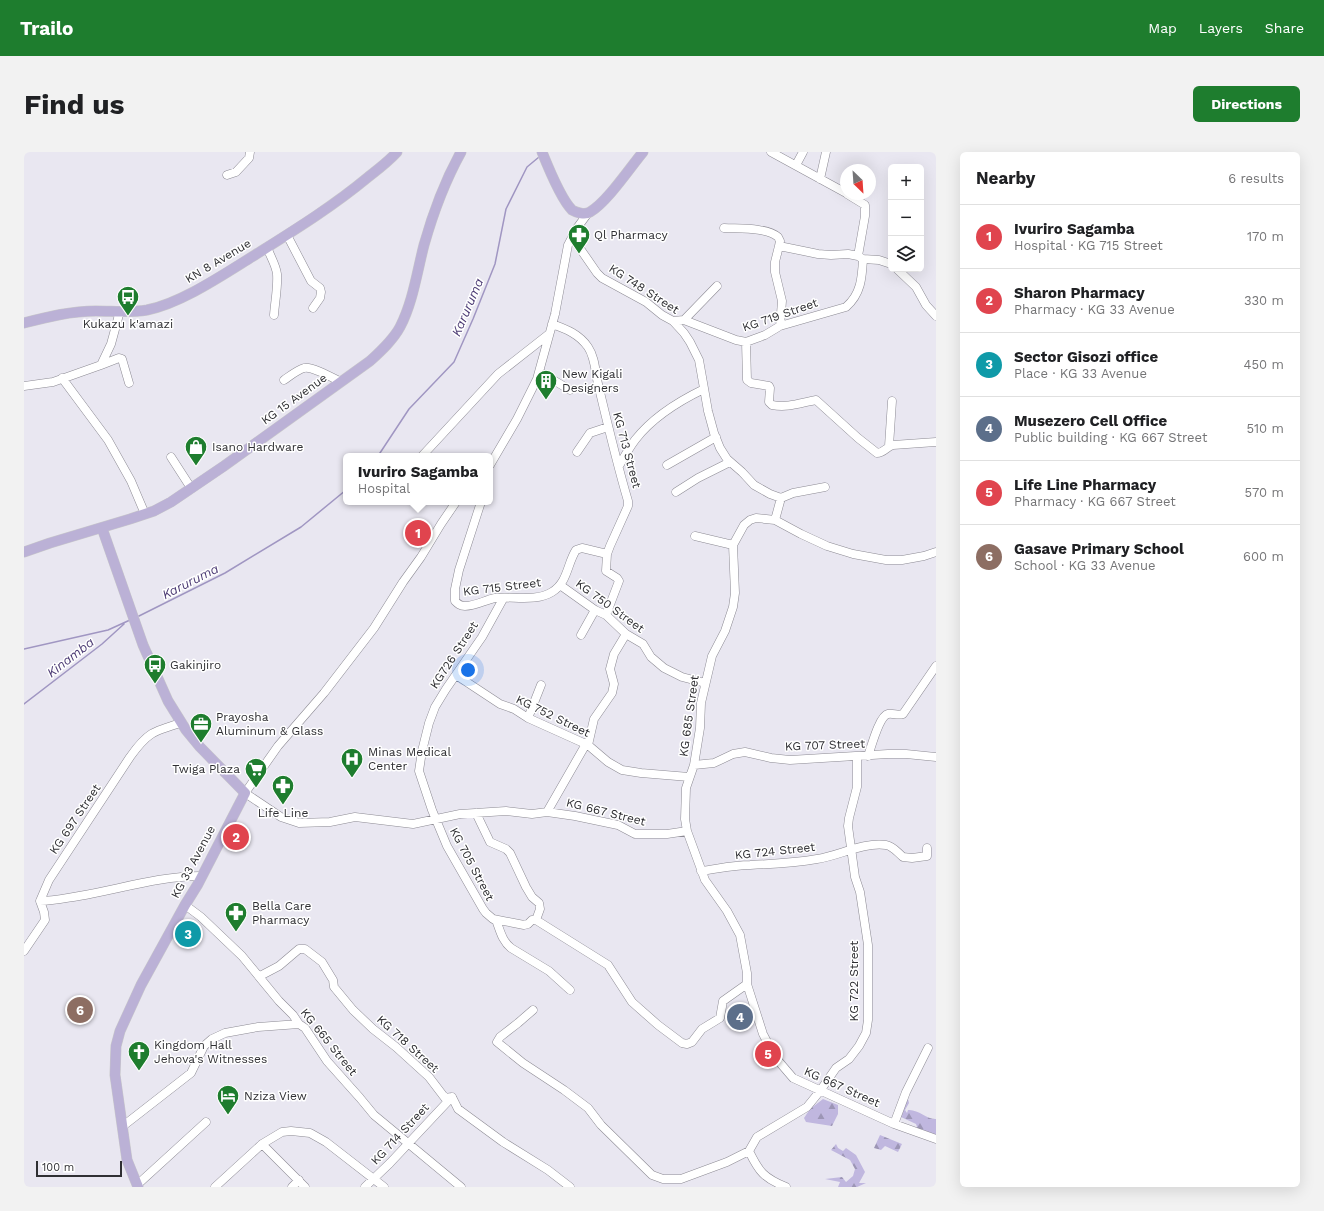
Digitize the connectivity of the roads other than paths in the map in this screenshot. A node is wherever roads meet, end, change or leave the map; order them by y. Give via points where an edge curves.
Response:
1 (250, 152) edge
2 (397, 152) edge
3 (461, 152) edge
4 (542, 152) edge
5 (643, 152) edge
6 (771, 152) edge
7 (803, 152) edge
8 (826, 152) edge
9 (796, 165) junction
10 (227, 175) dead end
11 (820, 179) junction
12 (840, 189) edge
13 (858, 200) edge
14 (572, 210) junction
15 (588, 213) junction
16 (578, 228) junction
17 (724, 228) dead end
18 (287, 235) junction
19 (572, 237) junction
20 (779, 246) junction
21 (267, 247) junction
22 (860, 258) junction
23 (888, 263) edge
24 (900, 272) edge
25 (717, 286) dead end
26 (313, 308) dead end
27 (120, 311) junction
28 (274, 315) dead end
29 (936, 316) edge
30 (684, 320) junction
31 (673, 321) junction
32 (24, 323) edge
33 (552, 324) junction
34 (780, 326) junction
35 (549, 334) junction
36 (746, 342) junction
37 (101, 365) junction
38 (540, 372) junction
39 (62, 378) junction
40 (284, 380) dead end
41 (341, 382) junction
42 (129, 383) dead end
43 (24, 386) edge
44 (704, 389) junction
45 (570, 390) dead end
46 (892, 401) dead end
47 (608, 427) junction
48 (716, 437) junction
49 (936, 442) edge
50 (889, 446) junction
51 (577, 452) dead end
52 (425, 453) edge
53 (171, 457) dead end
54 (493, 461) edge
55 (730, 462) junction
56 (667, 465) dead end
57 (619, 466) junction
58 (825, 487) dead end
59 (191, 488) junction
60 (676, 492) dead end
61 (781, 498) junction
62 (454, 505) edge
63 (481, 505) edge
64 (145, 514) junction
65 (775, 520) junction
66 (102, 528) junction
67 (695, 536) dead end
68 (733, 545) junction
69 (24, 552) edge
70 (936, 552) edge
71 (607, 554) junction
72 (560, 585) junction
73 (503, 598) junction
74 (595, 610) junction
75 (606, 615) junction
76 (626, 634) junction
77 (581, 635) dead end
78 (936, 666) edge
79 (456, 675) junction
80 (705, 683) junction
81 (541, 685) dead end
82 (528, 718) junction
83 (181, 723) junction
84 (587, 745) junction
85 (857, 756) junction
86 (868, 756) junction
87 (936, 757) edge
88 (694, 765) junction
89 (690, 777) junction
90 (245, 793) junction
91 (547, 812) junction
92 (476, 813) junction
93 (436, 818) junction
94 (687, 831) junction
95 (851, 850) junction
96 (928, 853) dead end
97 (701, 871) junction
98 (201, 876) junction
99 (40, 901) junction
100 (185, 905) junction
101 (496, 920) junction
102 (536, 920) junction
103 (24, 951) edge
104 (260, 976) junction
105 (747, 984) junction
106 (570, 990) dead end
107 (533, 1010) dead end
108 (299, 1024) junction
109 (928, 1048) dead end
110 (820, 1091) junction
111 (452, 1097) junction
112 (206, 1122) dead end
113 (894, 1124) junction
114 (123, 1126) junction
115 (936, 1139) edge
116 (408, 1143) junction
117 (262, 1144) junction
118 (749, 1151) junction
119 (374, 1179) junction
120 (299, 1180) junction
121 (137, 1186) edge
122 (215, 1187) edge
123 (292, 1187) edge
124 (305, 1187) edge
125 (365, 1187) edge
126 (384, 1187) edge
127 (461, 1187) edge
128 (570, 1187) edge
129 (786, 1187) edge

1 - 10 street via 250,158 236,172
2 - 18 main road, KN 8 Avenue via 324,211
3 - 41 main road, KG 15 Avenue via 431,223 400,327 381,351
4 - 14 main road
5 - 15 main road via 606,198
6 - 9 street
7 - 9 street
8 - 11 street
9 - 11 street
11 - 12 street
13 - 22 street, KG 719 Street via 865,205
14 - 15 main road via 577,213
14 - 16 street
15 - 16 street
16 - 19 street
17 - 20 street via 770,232 778,237
18 - 21 main road, KN 8 Avenue
18 - 26 street via 311,281 322,292
19 - 31 street, KG 748 Street via 602,278 635,295
19 - 33 street via 565,257
20 - 22 street via 808,253 848,254
20 - 34 street via 775,272 782,300
21 - 27 main road, KN 8 Avenue via 223,275 165,305 147,310
21 - 28 street via 277,274
22 - 23 street
22 - 34 street, KG 719 Street via 859,290 854,300 846,307
24 - 29 street via 916,287
25 - 30 street
27 - 32 main road, KN 8 Avenue via 65,314
27 - 37 street via 111,344
30 - 31 street, KG 719 Street
30 - 36 street, KG 719 Street
31 - 44 street, KG 748 Street via 690,342 699,360
33 - 35 street
33 - 47 street, KG 713 Street via 570,331 588,348 594,362
34 - 36 street, KG 719 Street
35 - 38 street
35 - 52 street via 498,374
36 - 50 street via 747,380 769,386 770,404 782,407 816,400 877,453 885,451
37 - 39 street
37 - 42 street via 119,358 122,360
38 - 45 street
38 - 54 street
39 - 43 street via 53,382
39 - 64 street via 108,440 131,481
40 - 41 street via 307,368
41 - 59 main road, KG 15 Avenue
44 - 48 street, KG 748 Street
44 - 57 street via 647,426
46 - 50 street
47 - 51 street via 590,433
47 - 57 street, KG 713 Street
48 - 55 street, KG 748 Street
48 - 56 street
49 - 50 street
53 - 59 street
55 - 60 street via 703,474
55 - 61 street, KG 748 Street via 754,485
57 - 71 street, KG 713 Street via 629,504
58 - 61 street
59 - 64 main road, KG 15 Avenue
61 - 65 street
62 - 90 street via 374,628 324,693 278,746
63 - 73 street, KG 715 Street via 459,570 454,597 459,605 465,606
64 - 66 main road, KG 15 Avenue
65 - 68 street via 750,520 740,531
65 - 70 street via 827,546 853,554 902,560
66 - 69 main road, KG 15 Avenue
66 - 83 main road via 143,645 162,690
67 - 68 street
68 - 80 street, KG 685 Street via 733,607 725,631 712,656
71 - 72 street, KG 715 Street via 586,549 576,550 568,573
71 - 75 street, KG 713 Street via 606,571 619,581
72 - 73 street, KG 715 Street via 553,592 543,596
72 - 74 street, KG 750 Street
73 - 79 street, KG726 Street via 482,637
74 - 75 street, KG 750 Street
74 - 77 street
75 - 76 street, KG 750 Street
76 - 80 street, KG 750 Street via 643,644 651,657 670,672
76 - 84 street via 614,654 610,669 614,684 612,693 594,719
78 - 86 street via 903,714 884,716
79 - 82 street, KG 752 Street via 500,704
79 - 93 street, KG726 Street via 432,716 420,764 420,777
80 - 88 street, KG 685 Street
81 - 82 street
82 - 84 street, KG 752 Street
83 - 90 main road via 200,747
83 - 99 street, KG 697 Street via 154,731 141,742 49,880
84 - 89 street, KG 752 Street via 622,770
84 - 91 street
85 - 86 street, KG 707 Street
85 - 88 street, KG 707 Street via 790,760 745,752 733,754 714,763
85 - 95 street, KG 722 Street via 857,787 849,818
86 - 87 street, KG 707 Street via 906,754
88 - 89 street, KG 685 Street
89 - 94 street, KG 685 Street via 686,788
90 - 93 street, KG 667 Street via 281,817 299,823 330,822 356,817 413,824
90 - 98 main road, KG 33 Avenue
91 - 92 street, KG 667 Street
91 - 94 street, KG 667 Street via 618,825 635,834
92 - 93 street, KG 667 Street
92 - 102 street via 490,842 510,853 526,887 539,903 540,909
93 - 101 street, KG 705 Street via 447,846 478,902 486,913
94 - 97 street, KG 667 Street
95 - 96 street, KG 724 Street via 884,845 892,847 903,857 912,858
95 - 97 street, KG 724 Street via 818,859 776,865 748,865
95 - 110 street, KG 722 Street via 868,945 868,1020 866,1033 859,1046 849,1059 836,1068
97 - 105 street, KG 667 Street via 740,935 748,973
98 - 99 street via 153,880 101,892
98 - 100 main road, KG 33 Avenue
99 - 103 street via 45,920
100 - 104 street, KG 665 Street via 224,938
100 - 114 main road, KG 33 Avenue via 141,985 120,1031 115,1075
101 - 102 street via 524,925
101 - 106 street via 506,944 549,971
102 - 105 street via 608,965 632,1002 658,1025 687,1044 720,1018 722,1001
104 - 108 street, KG 665 Street
104 - 111 street, KG 718 Street via 279,966 300,949 305,949 325,966 334,980 334,987 353,1010 429,1077 446,1098
105 - 110 street, KG 667 Street via 763,1034 775,1057 793,1078
107 - 118 street via 500,1037 498,1043 588,1108 603,1128 652,1175 663,1179 681,1179
108 - 114 street via 251,1028 225,1033 212,1039 202,1049 191,1074
108 - 116 street, KG 665 Street via 305,1028 327,1061 374,1115
109 - 113 street via 906,1092
110 - 113 street, KG 667 Street
110 - 118 street, KG 722 Street via 807,1107 758,1137
111 - 116 street, KG 714 Street
111 - 128 street, KG 718 Street via 458,1109
112 - 121 street
113 - 115 street, KG 667 Street
114 - 121 main road, KG 33 Avenue via 127,1160
116 - 119 street, KG 714 Street
116 - 127 street, KG 665 Street
117 - 119 street via 282,1132 310,1133 326,1142
117 - 120 street
117 - 122 street
118 - 129 street via 757,1168 770,1180
119 - 125 street, KG 714 Street
119 - 126 street
120 - 123 street
120 - 124 street

